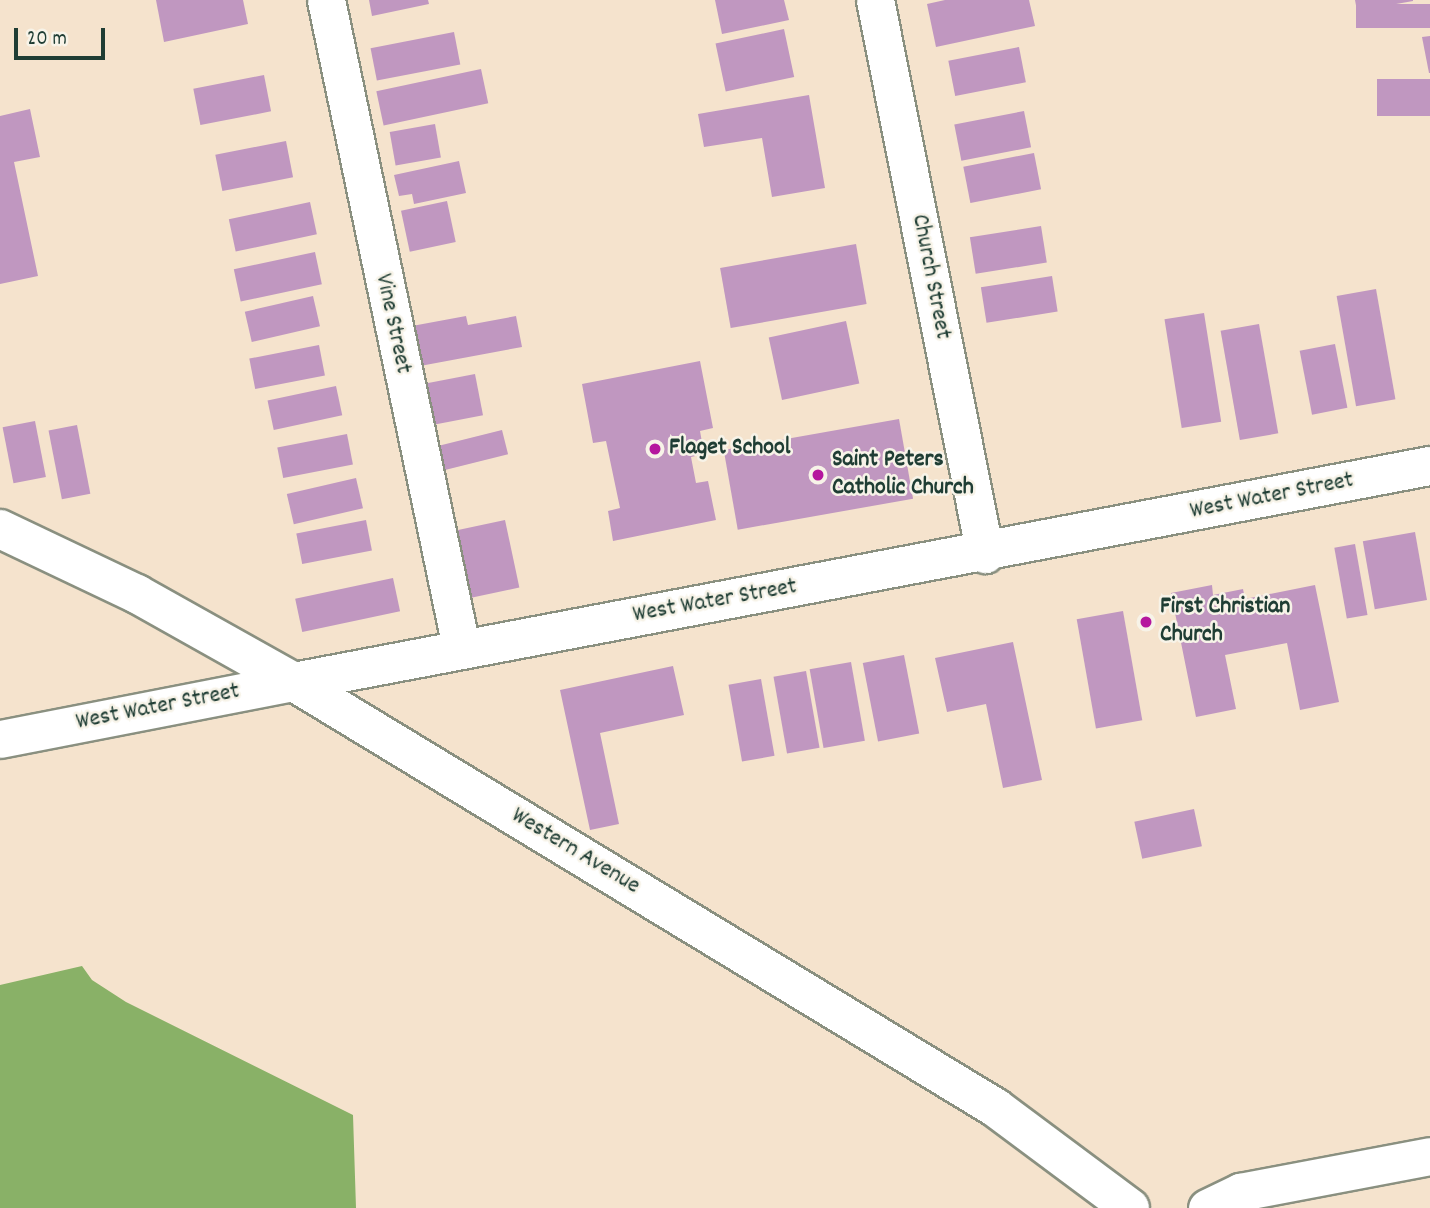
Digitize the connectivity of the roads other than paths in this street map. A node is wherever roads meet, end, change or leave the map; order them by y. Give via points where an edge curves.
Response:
1 (326, 0) edge
2 (875, 0) edge
3 (1430, 466) edge
4 (0, 529) edge
5 (985, 554) junction
6 (461, 647) junction
7 (294, 682) junction
8 (0, 739) edge
9 (1430, 1156) edge
10 (1130, 1208) edge
11 (1206, 1208) edge

1 - 6 street, Vine Street
2 - 5 street, Church Street
3 - 5 main road, West Water Street
4 - 7 main road, Western Avenue via 137,594
5 - 6 main road, West Water Street
6 - 7 main road, West Water Street
7 - 8 street, West Water Street
7 - 10 main road, Western Avenue via 996,1108
9 - 11 street via 1240,1192

